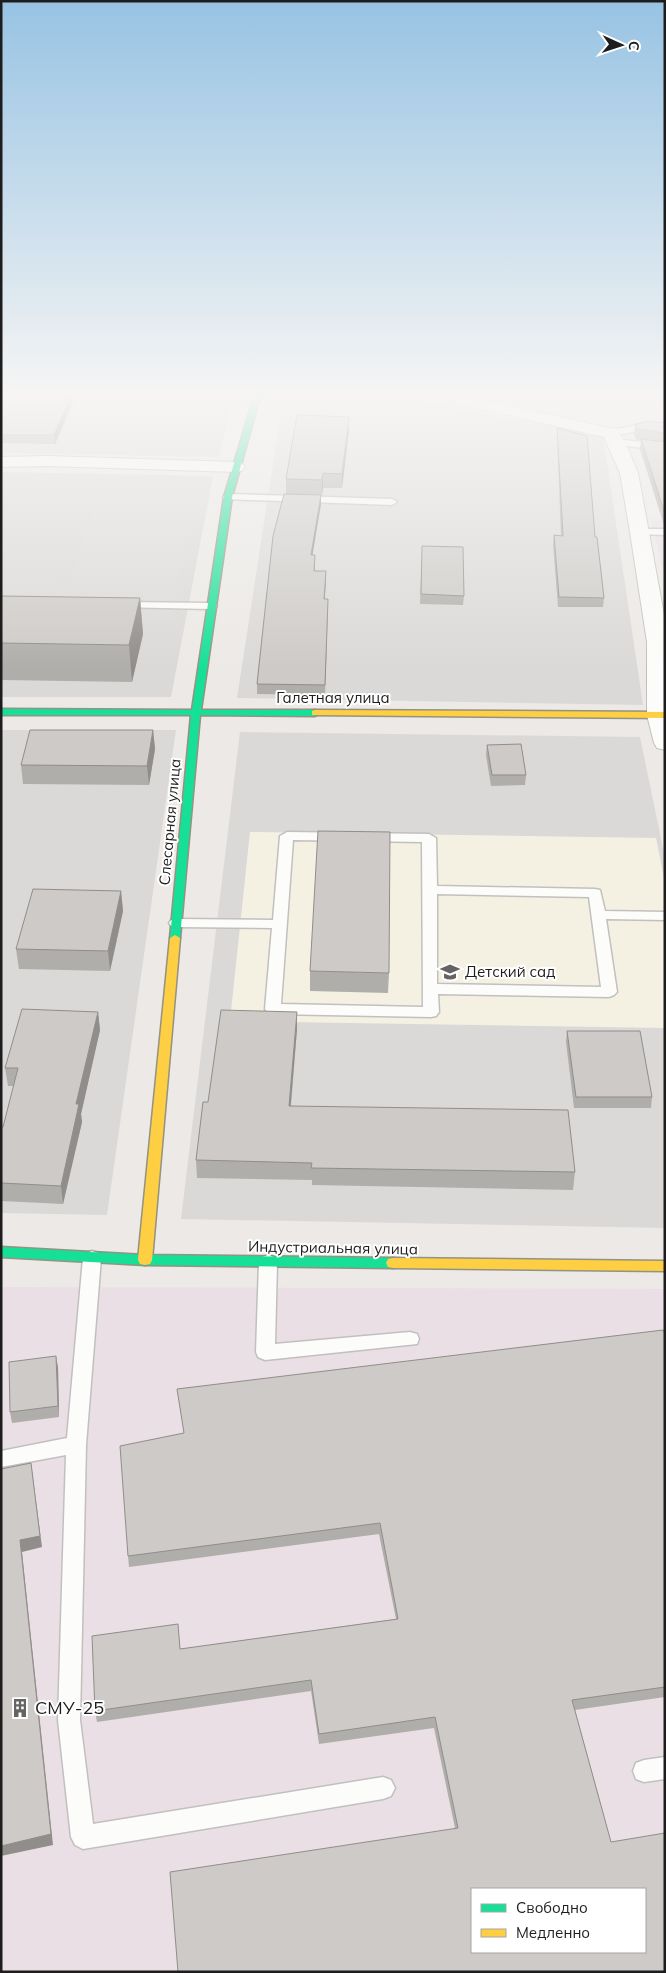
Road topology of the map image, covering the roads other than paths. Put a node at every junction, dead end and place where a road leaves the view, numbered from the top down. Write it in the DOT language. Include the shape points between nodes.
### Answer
graph roads {
  1 [pos="231,485"];
  2 [pos="631,485"];
  3 [pos="228,497"];
  4 [pos="392,502"];
  5 [pos="640,532"];
  6 [pos="665,532"];
  7 [pos="111,604"];
  8 [pos="211,606"];
  9 [pos="661,642"];
  10 [pos="1,712"];
  11 [pos="196,712"];
  12 [pos="662,715"];
  13 [pos="665,744"];
  14 [pos="430,890"];
  15 [pos="598,915"];
  16 [pos="665,916"];
  17 [pos="176,923"];
  18 [pos="280,924"];
  19 [pos="430,989"];
  20 [pos="1,1252"];
  21 [pos="92,1258"];
  22 [pos="145,1260"];
  23 [pos="268,1262"];
  24 [pos="664,1268"];
  25 [pos="410,1339"];
  26 [pos="76,1445"];
  27 [pos="1,1459"];
  28 [pos="383,1788"];
  1 -- 3 [label="street, Слесарная улица"];
  2 -- 5 [label="street"];
  3 -- 4 [label="lane"];
  3 -- 8 [label="street, Слесарная улица"];
  5 -- 6 [label="lane"];
  5 -- 9 [label="street"];
  7 -- 8 [label="lane"];
  8 -- 11 [label="street, Слесарная улица"];
  9 -- 12 [label="street"];
  10 -- 11 [label="street, Галетная улица"];
  11 -- 12 [label="street, Галетная улица"];
  11 -- 17 [label="street, Слесарная улица"];
  12 -- 13 [label="street"];
  14 -- 15 [label="lane" via="595,893"];
  14 -- 18 [label="lane" via="430,838 287,836"];
  14 -- 19 [label="lane"];
  15 -- 16 [label="lane"];
  15 -- 19 [label="lane" via="609,992"];
  17 -- 18 [label="lane"];
  17 -- 22 [label="street, Слесарная улица"];
  18 -- 19 [label="lane" via="273,1009 431,1012"];
  20 -- 21 [label="street, Индустриальная улица"];
  21 -- 22 [label="street, Индустриальная улица"];
  21 -- 26 [label="lane"];
  22 -- 23 [label="street, Индустриальная улица"];
  23 -- 24 [label="street, Индустриальная улица"];
  23 -- 25 [label="lane" via="265,1352"];
  26 -- 27 [label="lane"];
  26 -- 28 [label="lane" via="69,1720 82,1837"];
}
